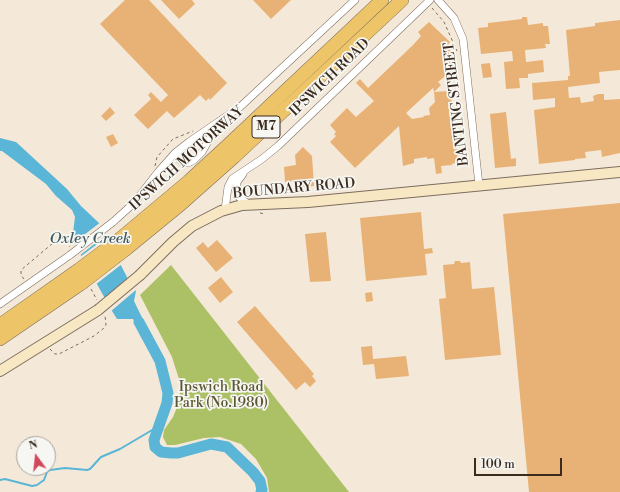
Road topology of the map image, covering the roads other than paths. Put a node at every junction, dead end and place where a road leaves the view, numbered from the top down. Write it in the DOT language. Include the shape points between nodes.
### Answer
graph roads {
  1 [pos="355,0"];
  2 [pos="382,0"];
  3 [pos="402,0"];
  4 [pos="430,0"];
  5 [pos="440,2"];
  6 [pos="224,119"];
  7 [pos="175,153"];
  8 [pos="244,172"];
  9 [pos="620,172"];
  10 [pos="479,185"];
  11 [pos="252,208"];
  12 [pos="225,210"];
  13 [pos="123,243"];
  14 [pos="82,279"];
  15 [pos="0,304"];
  16 [pos="0,325"];
  17 [pos="0,339"];
  18 [pos="0,371"];
  1 -- 6 [label="street" via="267,83"];
  2 -- 13 [label="highway, IPSWICH MOTORWAY / M7" via="154,211"];
  3 -- 13 [label="highway, IPSWICH MOTORWAY / M7" via="213,176"];
  4 -- 8 [label="street, IPSWICH ROAD" via="278,146"];
  5 -- 10 [label="street, BANTING STREET" via="454,18 463,39"];
  6 -- 7 [label="street"];
  6 -- 7 [label="street" via="195,160 185,163"];
  7 -- 15 [label="street, bridge" via="134,203 113,222"];
  8 -- 11 [label="street, IPSWICH ROAD" via="237,182 236,191"];
  8 -- 12 [label="street, IPSWICH ROAD" via="234,176 230,182"];
  9 -- 10 [label="main road, BOUNDARY ROAD"];
  10 -- 11 [label="main road, BOUNDARY ROAD"];
  11 -- 12 [label="main road, BOUNDARY ROAD"];
  12 -- 18 [label="main road, BOUNDARY ROAD, bridge" via="185,231 101,310"];
  13 -- 14 [label="highway, IPSWICH MOTORWAY / M7, bridge"];
  14 -- 16 [label="highway, IPSWICH MOTORWAY / M7"];
  14 -- 17 [label="highway, IPSWICH MOTORWAY / M7"];
}
